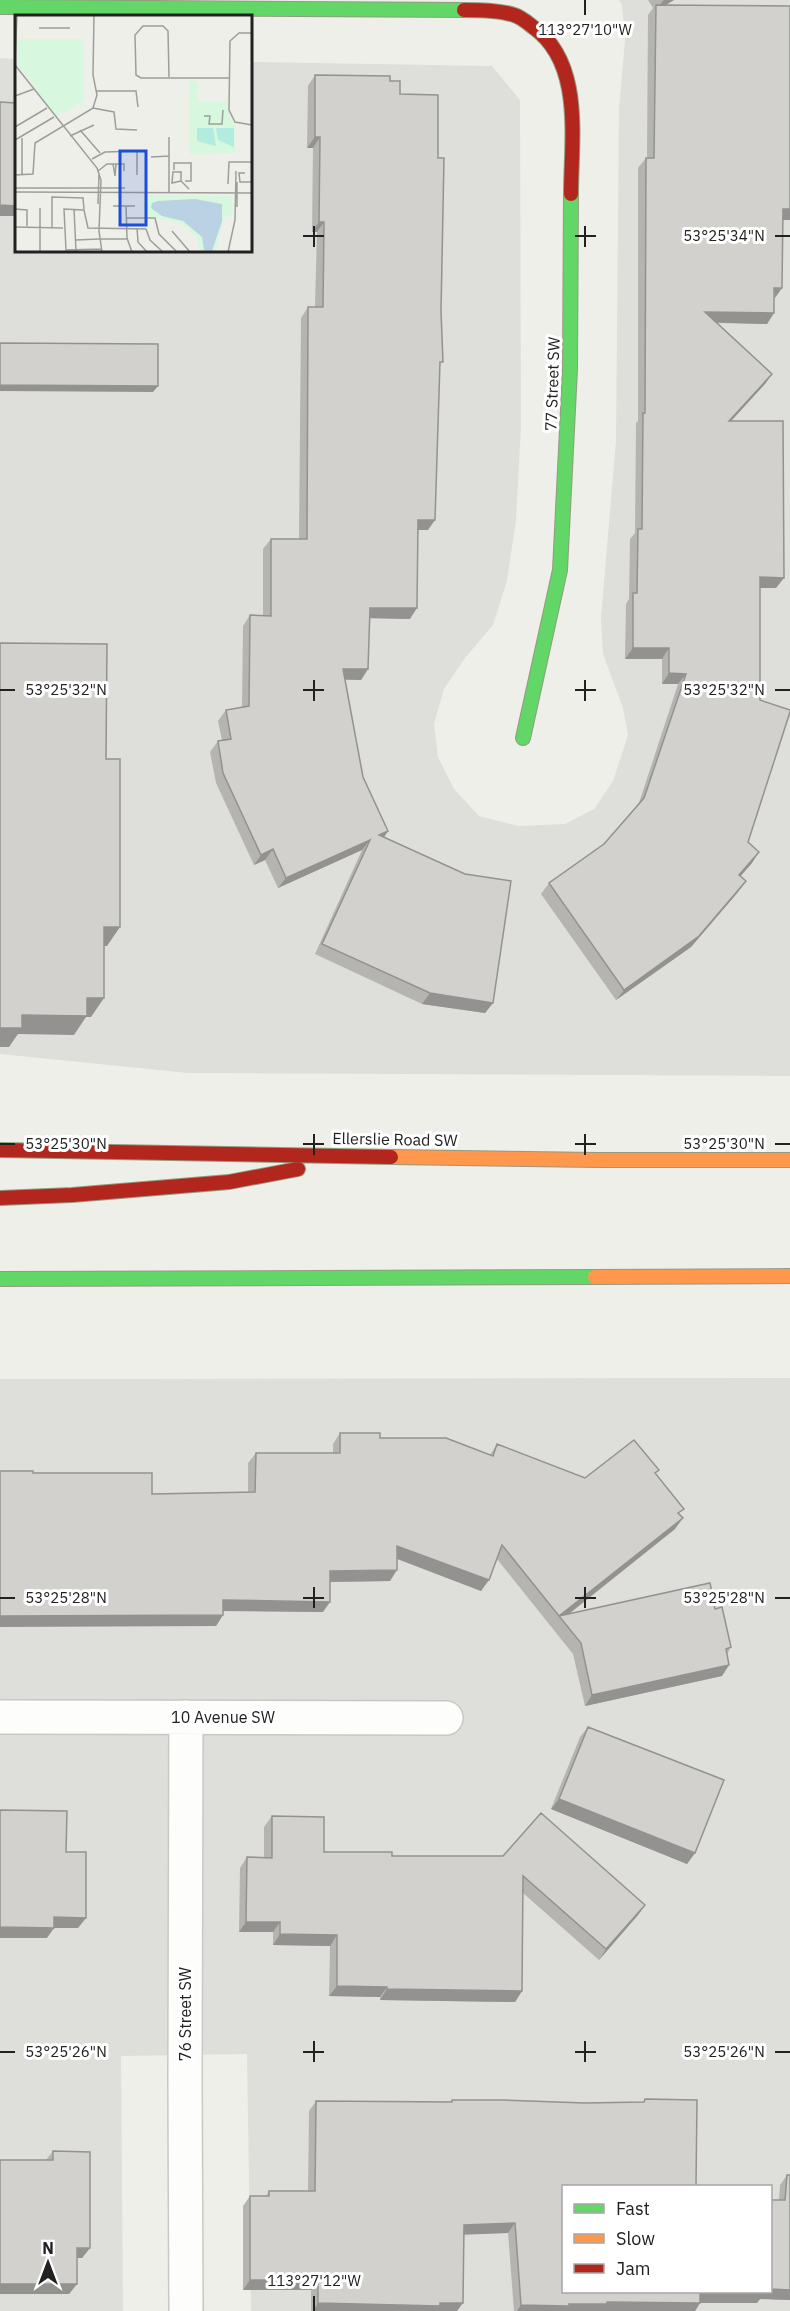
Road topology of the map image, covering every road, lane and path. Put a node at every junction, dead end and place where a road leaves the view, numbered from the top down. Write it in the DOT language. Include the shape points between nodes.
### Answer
graph roads {
  1 [pos="0,7"];
  2 [pos="523,738"];
  3 [pos="0,1150"];
  4 [pos="370,1155"];
  5 [pos="790,1160"];
  6 [pos="0,1198"];
  7 [pos="790,1276"];
  8 [pos="0,1279"];
  9 [pos="0,1717"];
  10 [pos="186,1717"];
  11 [pos="446,1718"];
  12 [pos="186,2311"];
  1 -- 2 [label="main road, 77 Street SW" via="477,10 516,15 543,34 559,55 571,98 570,369 560,570"];
  3 -- 4 [label="main road, Ellerslie Road SW"];
  4 -- 5 [label="main road, Ellerslie Road SW"];
  4 -- 6 [label="main road" via="229,1182"];
  7 -- 8 [label="main road"];
  9 -- 10 [label="street, 10 Avenue SW"];
  10 -- 11 [label="street, 10 Avenue SW"];
  10 -- 12 [label="street, 76 Street SW"];
}
